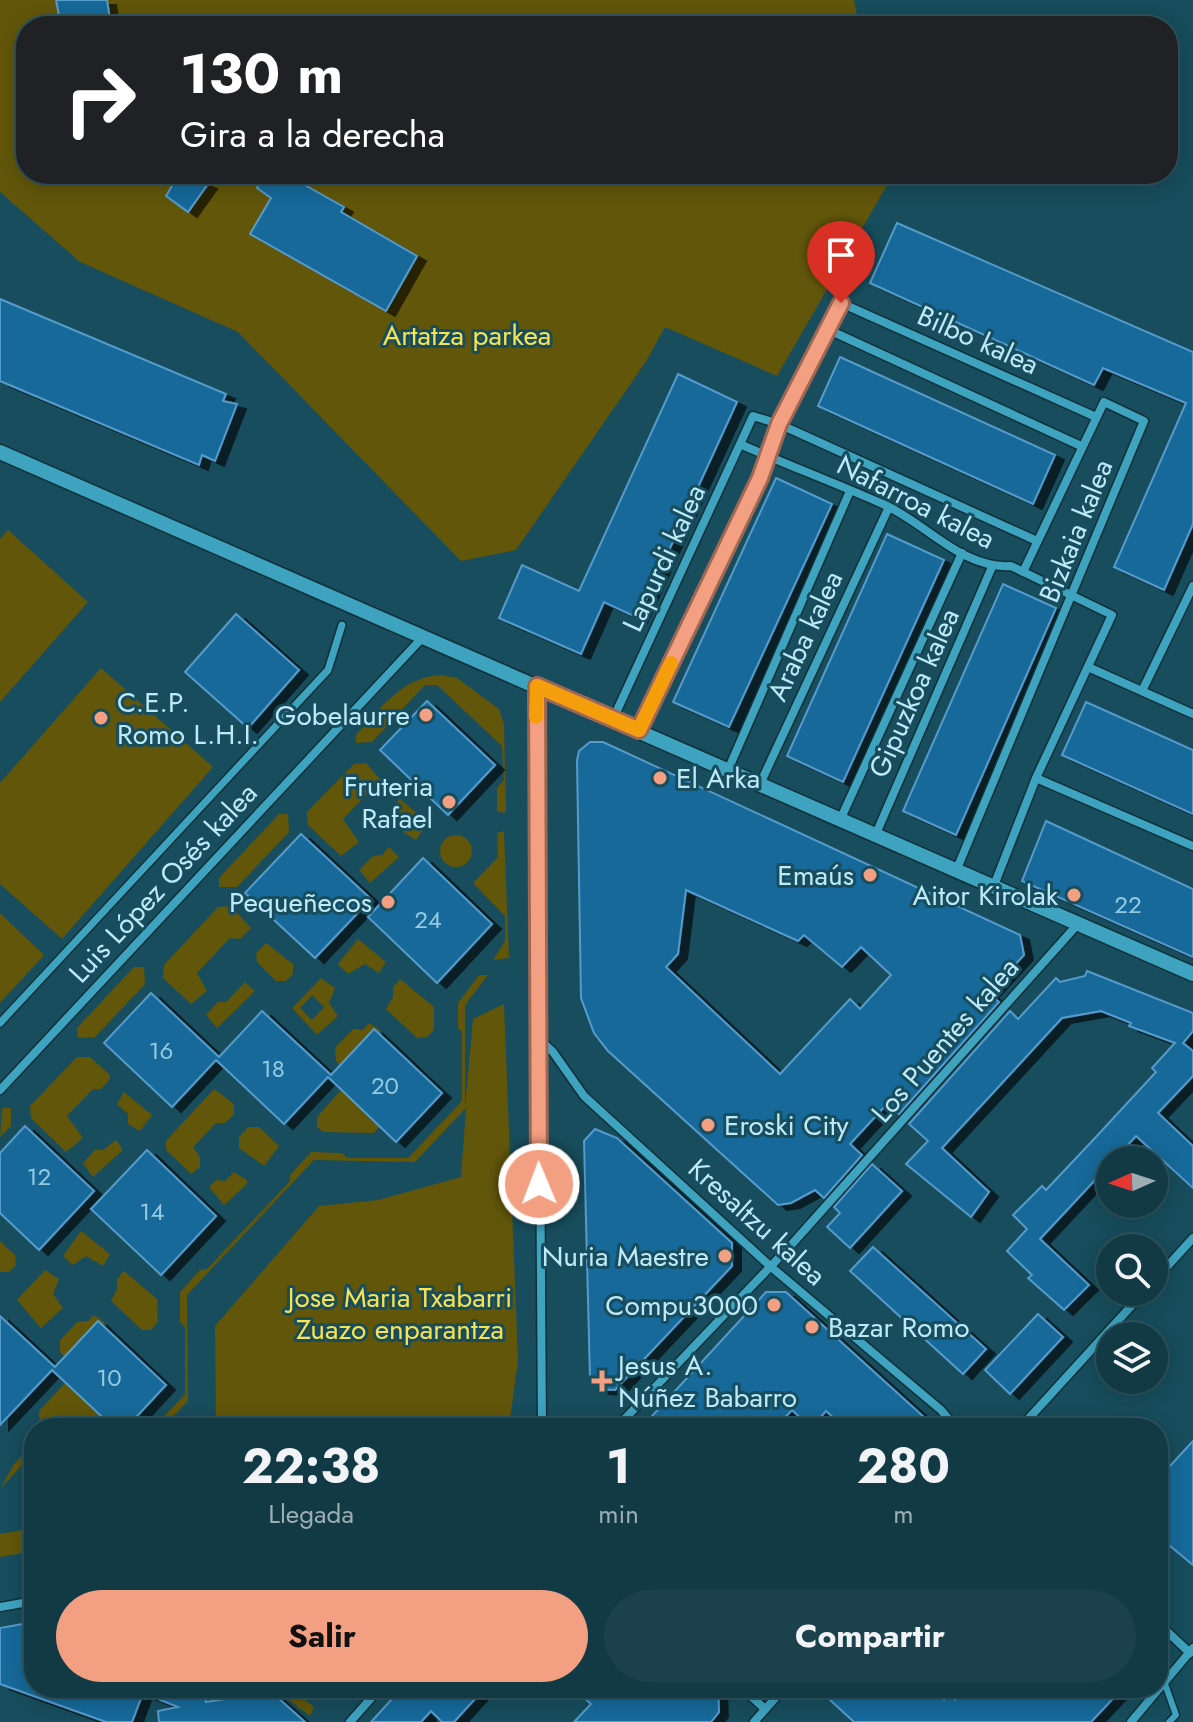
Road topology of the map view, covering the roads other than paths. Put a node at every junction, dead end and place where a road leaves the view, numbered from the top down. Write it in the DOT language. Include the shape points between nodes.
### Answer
graph roads {
  1 [pos="841,303"];
  2 [pos="829,330"];
  3 [pos="753,416"];
  4 [pos="1096,417"];
  5 [pos="779,424"];
  6 [pos="742,445"];
  7 [pos="1081,446"];
  8 [pos="0,452"];
  9 [pos="769,457"];
  10 [pos="850,491"];
  11 [pos="889,507"];
  12 [pos="1037,541"];
  13 [pos="962,553"];
  14 [pos="992,567"];
  15 [pos="1023,572"];
  16 [pos="1193,586"];
  17 [pos="1073,597"];
  18 [pos="342,625"];
  19 [pos="424,636"];
  20 [pos="1088,667"];
  21 [pos="537,686"];
  22 [pos="1142,691"];
  23 [pos="1193,714"];
  24 [pos="613,719"];
  25 [pos="639,730"];
  26 [pos="728,770"];
  27 [pos="1036,778"];
  28 [pos="760,784"];
  29 [pos="841,818"];
  30 [pos="875,836"];
  31 [pos="1193,846"];
  32 [pos="956,872"];
  33 [pos="993,888"];
  34 [pos="1077,925"];
  35 [pos="1193,974"];
  36 [pos="0,1023"];
  37 [pos="538,1038"];
  38 [pos="0,1090"];
  39 [pos="1193,1238"];
  40 [pos="770,1266"];
  41 [pos="1168,1266"];
  42 [pos="1131,1306"];
  43 [pos="542,1418"];
  44 [pos="626,1418"];
  45 [pos="948,1418"];
  46 [pos="1029,1418"];
  47 [pos="24,1603"];
  48 [pos="0,1607"];
  49 [pos="1168,1631"];
  50 [pos="1192,1651"];
  51 [pos="1168,1680"];
  52 [pos="1168,1692"];
  53 [pos="371,1698"];
  54 [pos="753,1698"];
  55 [pos="775,1698"];
  56 [pos="1152,1698"];
  57 [pos="765,1709"];
  58 [pos="350,1722"];
  59 [pos="754,1722"];
  60 [pos="1131,1722"];
  61 [pos="1169,1722"];
  1 -- 2 [label="street, Lapurdi kalea"];
  1 -- 4 [label="street, Bilbo kalea"];
  2 -- 5 [label="street, Lapurdi kalea"];
  2 -- 7 [label="street, Bilbo kalea"];
  3 -- 5 [label="street, Nafarroa kalea"];
  3 -- 6 [label="street, Lapurdi kalea"];
  4 -- 7 [label="street, Bizkaia kalea"];
  4 -- 17 [label="street, Bizkaia kalea" via="1104,402 1144,421"];
  5 -- 9 [label="street, Lapurdi kalea"];
  5 -- 12 [label="street, Nafarroa kalea"];
  6 -- 9 [label="street, Nafarroa kalea"];
  6 -- 24 [label="street, Lapurdi kalea"];
  7 -- 12 [label="street, Bizkaia kalea"];
  8 -- 19 [label="street"];
  9 -- 10 [label="street, Nafarroa kalea"];
  9 -- 25 [label="street, Lapurdi kalea"];
  10 -- 11 [label="street, Nafarroa kalea"];
  10 -- 26 [label="street, Araba kalea"];
  11 -- 13 [label="street, Nafarroa kalea"];
  11 -- 28 [label="street, Araba kalea"];
  12 -- 15 [label="street, Bizkaia kalea"];
  13 -- 14 [label="street, Nafarroa kalea"];
  13 -- 29 [label="street, Gipuzkoa kalea"];
  14 -- 15 [label="street, Nafarroa kalea" via="1011,566"];
  14 -- 30 [label="street, Gipuzkoa kalea"];
  15 -- 17 [label="street, Nafarroa kalea"];
  16 -- 22 [label="street"];
  17 -- 20 [label="street, Nafarroa kalea" via="1112,615"];
  17 -- 32 [label="street, Bizkaia kalea"];
  18 -- 36 [label="street, Luis López Osés kalea" via="328,670"];
  19 -- 21 [label="street"];
  19 -- 38 [label="street, Luis López Osés kalea"];
  20 -- 22 [label="street"];
  20 -- 27 [label="street"];
  21 -- 24 [label="street"];
  21 -- 37 [label="street"];
  22 -- 23 [label="street"];
  24 -- 25 [label="street"];
  25 -- 26 [label="street"];
  26 -- 28 [label="street"];
  27 -- 31 [label="street"];
  27 -- 33 [label="street"];
  28 -- 29 [label="street"];
  29 -- 30 [label="street"];
  30 -- 32 [label="street"];
  32 -- 33 [label="street"];
  33 -- 34 [label="street"];
  34 -- 35 [label="street"];
  34 -- 40 [label="street, Los Puentes kalea"];
  37 -- 40 [label="street, Kresaltzu kalea" via="584,1096"];
  37 -- 43 [label="street"];
  39 -- 41 [label="street"];
  40 -- 44 [label="street, Los Puentes kalea"];
  40 -- 45 [label="street, Kresaltzu kalea"];
  42 -- 46 [label="street"];
  47 -- 48 [label="street"];
  49 -- 50 [label="street"];
  50 -- 51 [label="street"];
  52 -- 61 [label="lane" via="1176,1715"];
  53 -- 58 [label="street"];
  54 -- 57 [label="street"];
  55 -- 57 [label="street"];
  56 -- 60 [label="street"];
  57 -- 59 [label="street"];
}
